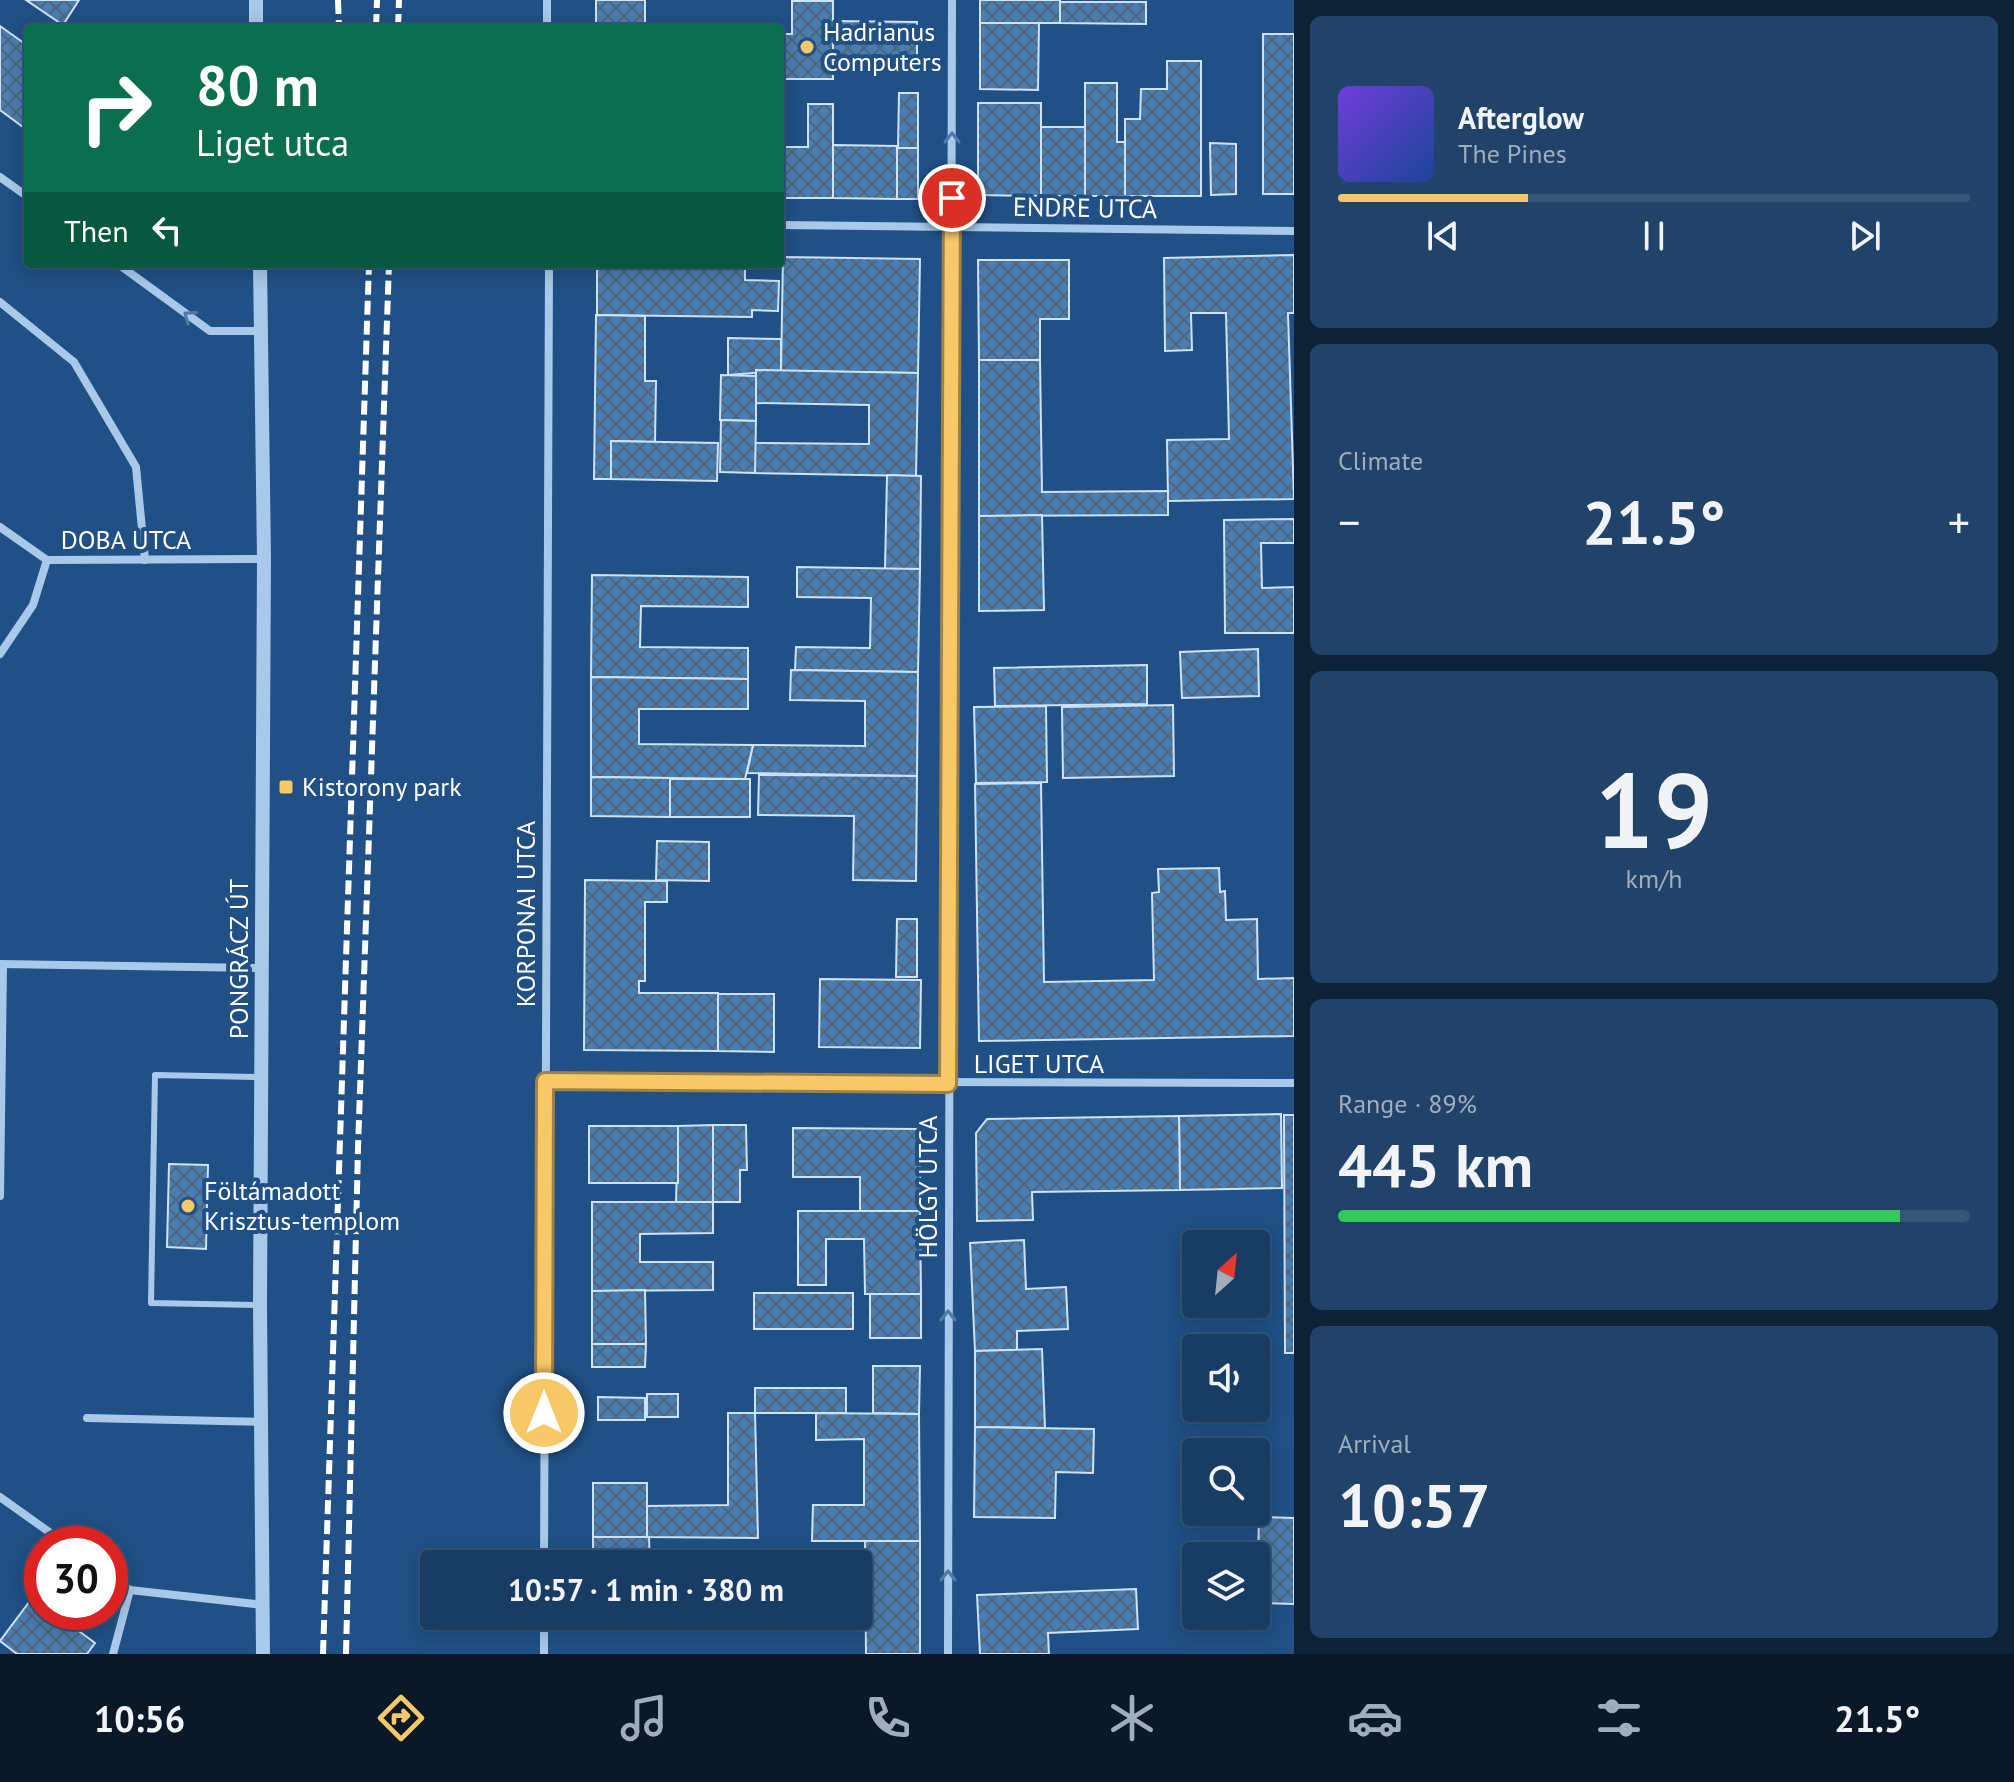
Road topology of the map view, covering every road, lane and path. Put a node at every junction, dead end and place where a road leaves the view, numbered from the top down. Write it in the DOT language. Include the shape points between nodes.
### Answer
graph roads {
  1 [pos="256,0"];
  2 [pos="547,0"];
  3 [pos="952,0"];
  4 [pos="256,24"];
  5 [pos="547,24"];
  6 [pos="0,177"];
  7 [pos="24,194"];
  8 [pos="784,225"];
  9 [pos="952,226"];
  10 [pos="1294,231"];
  11 [pos="123,268"];
  12 [pos="260,268"];
  13 [pos="549,268"];
  14 [pos="0,302"];
  15 [pos="261,331"];
  16 [pos="0,527"];
  17 [pos="264,559"];
  18 [pos="47,560"];
  19 [pos="145,560"];
  20 [pos="0,654"];
  21 [pos="1,965"];
  22 [pos="263,968"];
  23 [pos="262,1077"];
  24 [pos="545,1081"];
  25 [pos="1294,1083"];
  26 [pos="948,1084"];
  27 [pos="0,1196"];
  28 [pos="260,1305"];
  29 [pos="87,1418"];
  30 [pos="263,1422"];
  31 [pos="0,1497"];
  32 [pos="41,1526"];
  33 [pos="544,1550"];
  34 [pos="130,1590"];
  35 [pos="264,1605"];
  36 [pos="544,1630"];
  37 [pos="113,1654"];
  38 [pos="263,1654"];
  39 [pos="544,1654"];
  40 [pos="948,1654"];
  1 -- 4 [label="street"];
  2 -- 5 [label="street"];
  9 -- 3 [label="street, HÖLGY UTCA, one-way"];
  6 -- 7 [label="street"];
  8 -- 9 [label="street, ENDRE UTCA"];
  9 -- 10 [label="street, ENDRE UTCA"];
  9 -- 26 [label="street, HÖLGY UTCA"];
  15 -- 11 [label="street, one-way" via="210,331"];
  12 -- 15 [label="street, PONGRÁCZ ÚT"];
  13 -- 24 [label="street, KORPONAI UTCA"];
  14 -- 19 [label="street" via="74,362 136,467"];
  15 -- 17 [label="street, PONGRÁCZ ÚT"];
  16 -- 18 [label="street, DOBA UTCA"];
  17 -- 19 [label="street, DOBA UTCA"];
  17 -- 22 [label="street, PONGRÁCZ ÚT"];
  18 -- 19 [label="street, DOBA UTCA"];
  18 -- 20 [label="street" via="33,605"];
  21 -- 22 [label="street"];
  21 -- 27 [label="street"];
  22 -- 23 [label="street, PONGRÁCZ ÚT"];
  23 -- 28 [label="street, PONGRÁCZ ÚT"];
  23 -- 28 [label="lane" via="155,1075 151,1303"];
  24 -- 26 [label="street, LIGET UTCA"];
  24 -- 33 [label="street, KORPONAI UTCA"];
  25 -- 26 [label="street, LIGET UTCA"];
  40 -- 26 [label="street, HÖLGY UTCA, one-way"];
  28 -- 30 [label="street, PONGRÁCZ ÚT"];
  29 -- 30 [label="street"];
  30 -- 35 [label="street, PONGRÁCZ ÚT"];
  31 -- 32 [label="street"];
  34 -- 35 [label="street"];
  34 -- 37 [label="street"];
  35 -- 38 [label="street, PONGRÁCZ ÚT"];
  36 -- 39 [label="street"];
}
